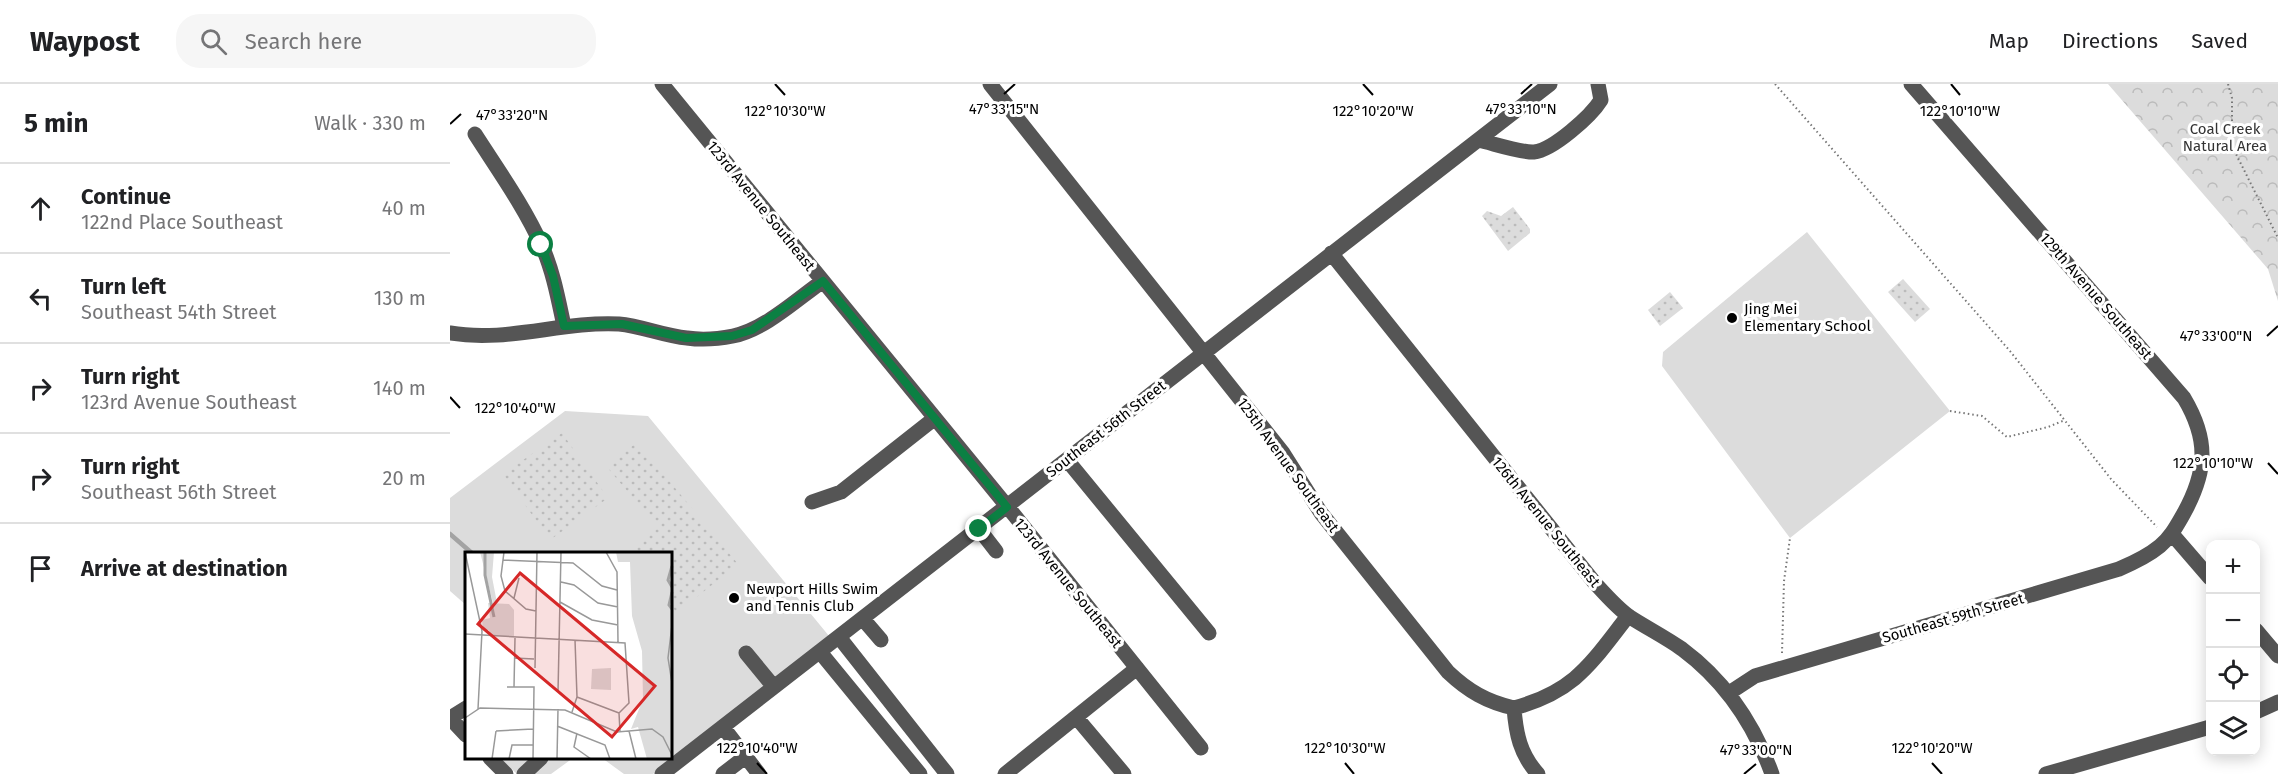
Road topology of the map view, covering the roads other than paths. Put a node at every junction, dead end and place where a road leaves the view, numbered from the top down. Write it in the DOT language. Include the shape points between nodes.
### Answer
graph roads {
  1 [pos="662,84"];
  2 [pos="990,84"];
  3 [pos="1550,84"];
  4 [pos="1598,84"];
  5 [pos="1911,84"];
  6 [pos="475,134"];
  7 [pos="1478,140"];
  8 [pos="1331,253"];
  9 [pos="823,281"];
  10 [pos="564,326"];
  11 [pos="450,333"];
  12 [pos="1204,353"];
  13 [pos="934,418"];
  14 [pos="1067,460"];
  15 [pos="812,502"];
  16 [pos="1007,507"];
  17 [pos="979,529"];
  18 [pos="2172,534"];
  19 [pos="996,551"];
  20 [pos="2206,572"];
  21 [pos="1628,616"];
  22 [pos="863,619"];
  23 [pos="1209,633"];
  24 [pos="2260,635"];
  25 [pos="839,637"];
  26 [pos="881,640"];
  27 [pos="820,652"];
  28 [pos="746,653"];
  29 [pos="2278,656"];
  30 [pos="1137,668"];
  31 [pos="774,687"];
  32 [pos="1729,693"];
  33 [pos="2278,702"];
  34 [pos="1514,708"];
  35 [pos="465,709"];
  36 [pos="2260,710"];
  37 [pos="1076,717"];
  38 [pos="450,718"];
  39 [pos="723,727"];
  40 [pos="2206,728"];
  41 [pos="465,734"];
  42 [pos="1201,748"];
  43 [pos="745,756"];
  44 [pos="490,759"];
  45 [pos="540,759"];
  46 [pos="726,773"];
  47 [pos="506,774"];
  48 [pos="524,774"];
  49 [pos="662,774"];
  50 [pos="759,774"];
  51 [pos="920,774"];
  52 [pos="947,774"];
  53 [pos="1005,774"];
  54 [pos="1124,774"];
  55 [pos="1538,774"];
  56 [pos="1772,774"];
  57 [pos="2046,774"];
  1 -- 9 [label="street, 123rd Avenue Southeast"];
  2 -- 12 [label="street, 125th Avenue Southeast"];
  3 -- 7 [label="street, Southeast 56th Street"];
  4 -- 7 [label="street" via="1601,100 1593,112 1547,148 1533,152"];
  5 -- 18 [label="street, 129th Avenue Southeast" via="2184,398 2195,417 2203,451 2202,470"];
  6 -- 10 [label="street" via="541,245 553,276"];
  7 -- 8 [label="street, Southeast 56th Street"];
  8 -- 12 [label="street, Southeast 56th Street"];
  8 -- 21 [label="street, 126th Avenue Southeast" via="1594,582"];
  9 -- 10 [label="street" via="752,330 732,336 686,338 622,324"];
  9 -- 13 [label="street, 123rd Avenue Southeast"];
  10 -- 11 [label="street" via="493,336"];
  12 -- 14 [label="street, Southeast 56th Street"];
  12 -- 34 [label="street, 125th Avenue Southeast" via="1283,453 1321,513 1448,672 1473,693"];
  13 -- 15 [label="street" via="841,492"];
  13 -- 16 [label="street, 123rd Avenue Southeast"];
  14 -- 16 [label="street, Southeast 56th Street"];
  14 -- 23 [label="street"];
  16 -- 17 [label="street, Southeast 56th Street"];
  16 -- 30 [label="street, 123rd Avenue Southeast"];
  17 -- 19 [label="street"];
  17 -- 22 [label="street, Southeast 56th Street"];
  18 -- 20 [label="street"];
  18 -- 32 [label="street, Southeast 59th Street" via="2160,546 2119,569 1755,676"];
  21 -- 32 [label="street, 126th Avenue Southeast" via="1683,649"];
  21 -- 34 [label="street" via="1573,681 1537,702"];
  22 -- 25 [label="street, Southeast 56th Street"];
  22 -- 26 [label="street"];
  24 -- 29 [label="street"];
  25 -- 27 [label="street, Southeast 56th Street"];
  25 -- 52 [label="street"];
  27 -- 31 [label="street, Southeast 56th Street"];
  27 -- 51 [label="street"];
  28 -- 31 [label="street"];
  30 -- 37 [label="street"];
  30 -- 42 [label="street, 123rd Avenue Southeast"];
  31 -- 39 [label="street, Southeast 56th Street"];
  32 -- 56 [label="street, 126th Avenue Southeast" via="1763,749"];
  33 -- 36 [label="street"];
  34 -- 55 [label="street" via="1518,739"];
  35 -- 38 [label="street"];
  37 -- 53 [label="street"];
  37 -- 54 [label="street"];
  38 -- 41 [label="street"];
  39 -- 43 [label="street"];
  39 -- 49 [label="street, Southeast 56th Street"];
  40 -- 57 [label="street"];
  43 -- 46 [label="street"];
  43 -- 50 [label="street"];
  44 -- 47 [label="street"];
  45 -- 48 [label="street"];
}
